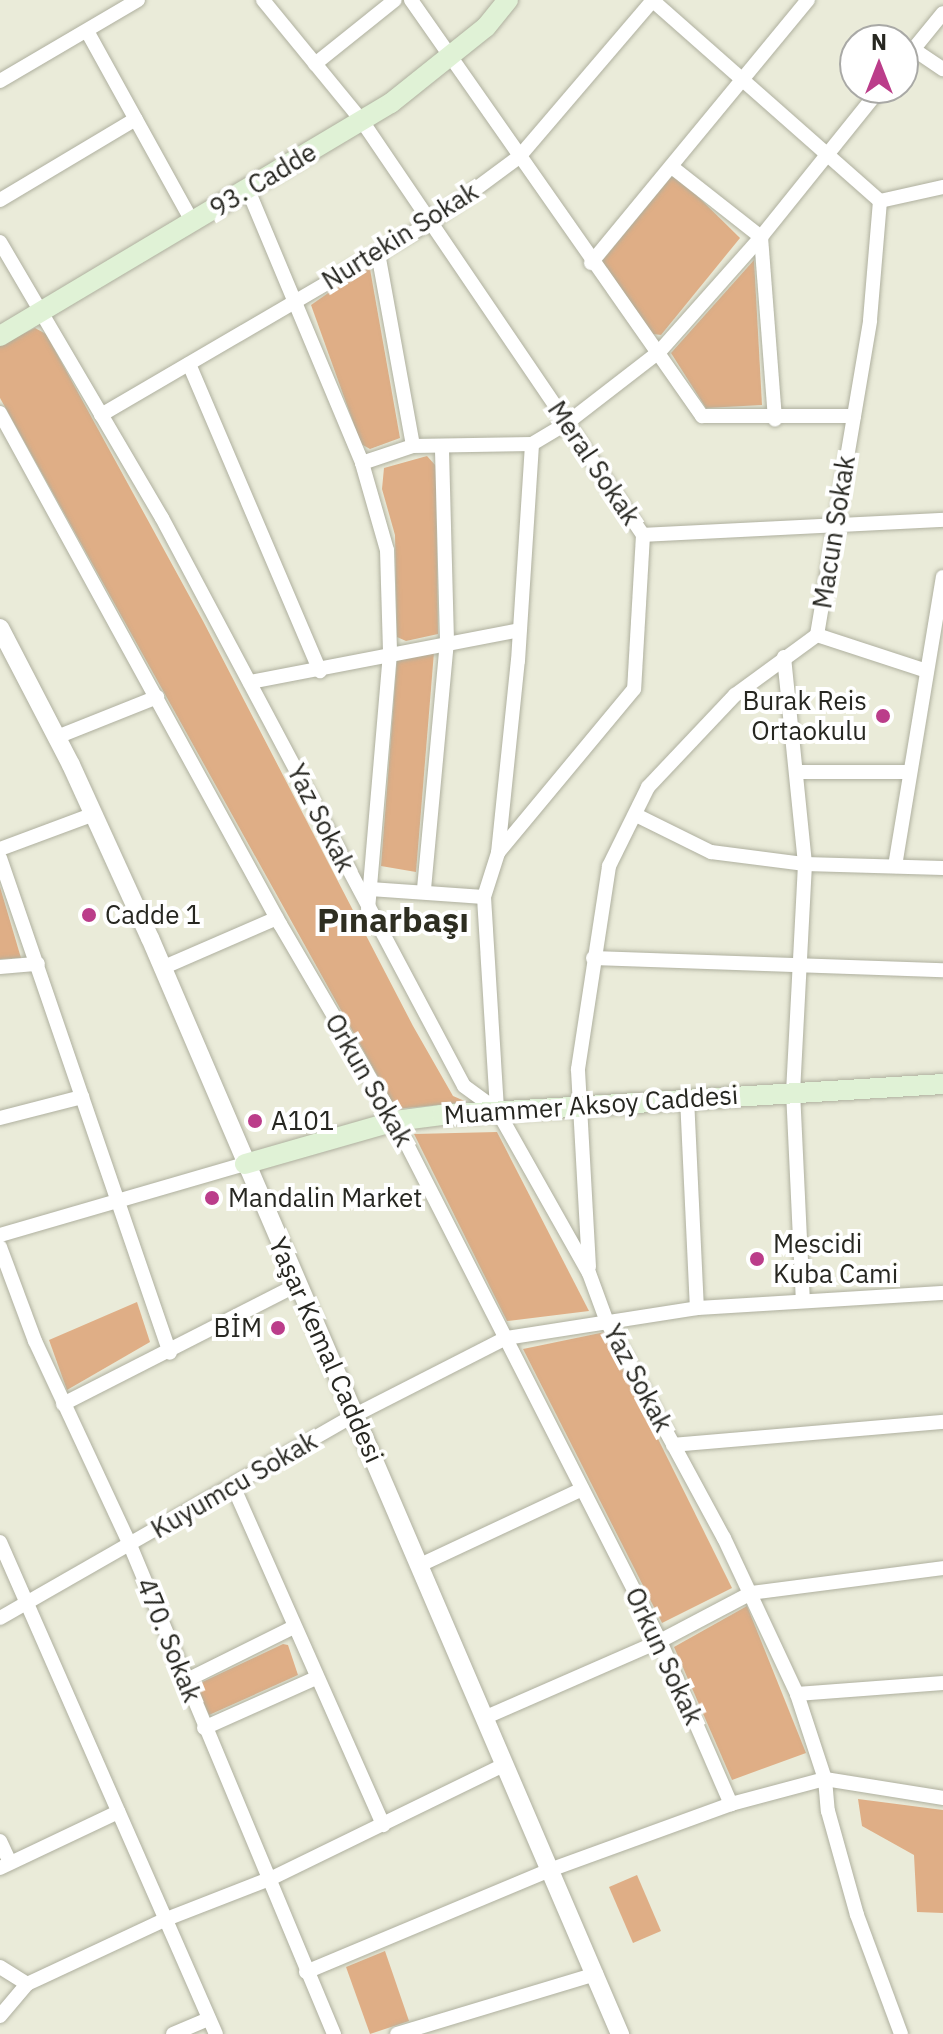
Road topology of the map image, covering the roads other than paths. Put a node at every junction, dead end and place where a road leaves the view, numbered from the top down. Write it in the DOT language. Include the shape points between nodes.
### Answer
graph roads {
  1 [pos="263,0"];
  2 [pos="395,0"];
  3 [pos="411,0"];
  4 [pos="508,0"];
  5 [pos="652,0"];
  6 [pos="808,0"];
  7 [pos="133,1"];
  8 [pos="943,13"];
  9 [pos="87,31"];
  10 [pos="919,42"];
  11 [pos="919,53"];
  12 [pos="450,56"];
  13 [pos="315,64"];
  14 [pos="943,69"];
  15 [pos="745,80"];
  16 [pos="0,81"];
  17 [pos="868,104"];
  18 [pos="136,119"];
  19 [pos="362,121"];
  20 [pos="829,151"];
  21 [pos="519,157"];
  22 [pos="672,167"];
  23 [pos="943,187"];
  24 [pos="248,190"];
  25 [pos="0,200"];
  26 [pos="880,201"];
  27 [pos="431,222"];
  28 [pos="193,223"];
  29 [pos="761,237"];
  30 [pos="0,242"];
  31 [pos="378,253"];
  32 [pos="591,263"];
  33 [pos="296,301"];
  34 [pos="41,312"];
  35 [pos="0,336"];
  36 [pos="659,352"];
  37 [pos="189,364"];
  38 [pos="0,413"];
  39 [pos="101,415"];
  40 [pos="854,416"];
  41 [pos="775,419"];
  42 [pos="567,423"];
  43 [pos="532,444"];
  44 [pos="413,446"];
  45 [pos="442,449"];
  46 [pos="362,463"];
  47 [pos="943,520"];
  48 [pos="834,524"];
  49 [pos="643,535"];
  50 [pos="943,577"];
  51 [pos="0,628"];
  52 [pos="519,630"];
  53 [pos="817,635"];
  54 [pos="447,641"];
  55 [pos="390,653"];
  56 [pos="784,657"];
  57 [pos="924,670"];
  58 [pos="320,671"];
  59 [pos="250,682"];
  60 [pos="157,697"];
  61 [pos="57,737"];
  62 [pos="799,772"];
  63 [pos="909,772"];
  64 [pos="94,814"];
  65 [pos="636,815"];
  66 [pos="0,849"];
  67 [pos="498,853"];
  68 [pos="0,858"];
  69 [pos="805,864"];
  70 [pos="895,866"];
  71 [pos="943,868"];
  72 [pos="370,889"];
  73 [pos="424,889"];
  74 [pos="484,897"];
  75 [pos="368,909"];
  76 [pos="277,918"];
  77 [pos="593,958"];
  78 [pos="38,964"];
  79 [pos="799,966"];
  80 [pos="0,967"];
  81 [pos="162,968"];
  82 [pos="943,970"];
  83 [pos="942,1084"];
  84 [pos="793,1091"];
  85 [pos="82,1097"];
  86 [pos="687,1098"];
  87 [pos="943,1099"];
  88 [pos="578,1108"];
  89 [pos="497,1110"];
  90 [pos="0,1118"];
  91 [pos="395,1121"];
  92 [pos="245,1164"];
  93 [pos="118,1201"];
  94 [pos="0,1235"];
  95 [pos="0,1247"];
  96 [pos="589,1273"];
  97 [pos="297,1285"];
  98 [pos="943,1293"];
  99 [pos="803,1300"];
  100 [pos="697,1308"];
  101 [pos="607,1322"];
  102 [pos="506,1338"];
  103 [pos="170,1353"];
  104 [pos="63,1404"];
  105 [pos="355,1415"];
  106 [pos="943,1422"];
  107 [pos="673,1445"];
  108 [pos="233,1486"];
  109 [pos="582,1489"];
  110 [pos="0,1542"];
  111 [pos="130,1545"];
  112 [pos="420,1565"];
  113 [pos="943,1568"];
  114 [pos="751,1593"];
  115 [pos="27,1603"];
  116 [pos="0,1618"];
  117 [pos="294,1627"];
  118 [pos="660,1641"];
  119 [pos="316,1678"];
  120 [pos="185,1681"];
  121 [pos="943,1683"];
  122 [pos="797,1694"];
  123 [pos="486,1717"];
  124 [pos="204,1728"];
  125 [pos="506,1764"];
  126 [pos="825,1779"];
  127 [pos="943,1798"];
  128 [pos="731,1804"];
  129 [pos="118,1812"];
  130 [pos="383,1825"];
  131 [pos="0,1841"];
  132 [pos="5,1865"];
  133 [pos="547,1871"];
  134 [pos="272,1878"];
  135 [pos="164,1920"];
  136 [pos="0,1967"];
  137 [pos="306,1972"];
  138 [pos="596,1974"];
  139 [pos="27,1984"];
  140 [pos="0,2016"];
  141 [pos="208,2019"];
  142 [pos="173,2034"];
  143 [pos="216,2034"];
  144 [pos="334,2034"];
  145 [pos="397,2034"];
  146 [pos="620,2034"];
  147 [pos="901,2034"];
  1 -- 13 [label="street, Meral Sokak"];
  2 -- 13 [label="street"];
  3 -- 12 [label="street"];
  4 -- 12 [label="main road, 93. Cadde" via="486,27"];
  5 -- 15 [label="street"];
  5 -- 21 [label="street, Nurtekin Sokak"];
  6 -- 15 [label="street"];
  7 -- 9 [label="street"];
  8 -- 10 [label="street"];
  9 -- 16 [label="street"];
  9 -- 18 [label="street"];
  11 -- 14 [label="street"];
  12 -- 19 [label="main road, 93. Cadde"];
  12 -- 21 [label="street"];
  13 -- 19 [label="street, Meral Sokak"];
  15 -- 20 [label="street"];
  15 -- 22 [label="street"];
  17 -- 20 [label="street"];
  18 -- 25 [label="street"];
  18 -- 28 [label="street"];
  19 -- 24 [label="main road, 93. Cadde"];
  19 -- 27 [label="street, Meral Sokak"];
  20 -- 26 [label="street"];
  20 -- 29 [label="street"];
  21 -- 27 [label="street, Nurtekin Sokak"];
  21 -- 32 [label="street"];
  22 -- 29 [label="street"];
  22 -- 32 [label="street"];
  23 -- 26 [label="street"];
  24 -- 28 [label="main road, 93. Cadde"];
  24 -- 33 [label="street"];
  26 -- 40 [label="street, Macun Sokak"];
  27 -- 31 [label="street, Nurtekin Sokak"];
  27 -- 42 [label="street, Meral Sokak"];
  28 -- 34 [label="main road, 93. Cadde"];
  29 -- 36 [label="street"];
  29 -- 41 [label="street"];
  30 -- 34 [label="street, Yaz Sokak"];
  31 -- 33 [label="street, Nurtekin Sokak"];
  31 -- 44 [label="street"];
  32 -- 36 [label="street"];
  33 -- 37 [label="street, Nurtekin Sokak"];
  33 -- 46 [label="street"];
  34 -- 35 [label="main road, 93. Cadde"];
  34 -- 39 [label="street, Yaz Sokak"];
  36 -- 41 [label="street" via="702,416"];
  36 -- 42 [label="street"];
  37 -- 39 [label="street, Nurtekin Sokak"];
  37 -- 58 [label="street"];
  38 -- 60 [label="street, Orkun Sokak"];
  39 -- 59 [label="street, Yaz Sokak"];
  40 -- 41 [label="street"];
  40 -- 48 [label="street, Macun Sokak"];
  42 -- 43 [label="street"];
  42 -- 49 [label="street, Meral Sokak"];
  43 -- 45 [label="street"];
  43 -- 52 [label="street"];
  44 -- 45 [label="street"];
  44 -- 46 [label="street"];
  45 -- 54 [label="street"];
  46 -- 55 [label="street" via="387,550"];
  47 -- 48 [label="street"];
  48 -- 49 [label="street"];
  48 -- 53 [label="street, Macun Sokak"];
  49 -- 67 [label="street, Meral Sokak" via="634,689"];
  50 -- 57 [label="street"];
  51 -- 61 [label="street, Yaşar Kemal Caddesi"];
  52 -- 54 [label="street"];
  52 -- 67 [label="street"];
  53 -- 56 [label="street, Macun Sokak"];
  53 -- 57 [label="street"];
  54 -- 55 [label="street"];
  54 -- 73 [label="street"];
  55 -- 58 [label="street"];
  55 -- 72 [label="street"];
  56 -- 62 [label="street"];
  56 -- 65 [label="street, Macun Sokak" via="735,695 648,787"];
  57 -- 63 [label="street"];
  58 -- 59 [label="street"];
  59 -- 75 [label="street, Yaz Sokak"];
  60 -- 61 [label="street"];
  60 -- 76 [label="street, Orkun Sokak"];
  61 -- 64 [label="street, Yaşar Kemal Caddesi"];
  62 -- 63 [label="street"];
  62 -- 69 [label="street"];
  63 -- 70 [label="street"];
  64 -- 66 [label="street"];
  64 -- 81 [label="street, Yaşar Kemal Caddesi"];
  65 -- 69 [label="street" via="711,852"];
  65 -- 77 [label="street, Macun Sokak" via="609,866"];
  67 -- 74 [label="street, Meral Sokak"];
  68 -- 78 [label="street"];
  69 -- 70 [label="street"];
  69 -- 79 [label="street"];
  70 -- 71 [label="street"];
  72 -- 73 [label="street"];
  72 -- 75 [label="street"];
  73 -- 74 [label="street"];
  74 -- 89 [label="street, Meral Sokak"];
  75 -- 89 [label="street, Yaz Sokak" via="464,1086"];
  76 -- 81 [label="street"];
  76 -- 91 [label="street, Orkun Sokak"];
  77 -- 79 [label="street"];
  77 -- 88 [label="street, Macun Sokak"];
  78 -- 80 [label="street"];
  78 -- 85 [label="street"];
  79 -- 82 [label="street"];
  79 -- 84 [label="street"];
  81 -- 92 [label="street, Yaşar Kemal Caddesi"];
  83 -- 84 [label="main road, Muammer Aksoy Caddesi"];
  83 -- 87 [label="street"];
  84 -- 86 [label="main road, Muammer Aksoy Caddesi"];
  84 -- 99 [label="street"];
  85 -- 90 [label="street"];
  85 -- 93 [label="street"];
  86 -- 88 [label="main road, Muammer Aksoy Caddesi"];
  86 -- 100 [label="street"];
  88 -- 89 [label="main road, Muammer Aksoy Caddesi"];
  88 -- 96 [label="street, Macun Sokak"];
  89 -- 91 [label="main road, Muammer Aksoy Caddesi"];
  89 -- 96 [label="street, Yaz Sokak"];
  91 -- 92 [label="main road, Muammer Aksoy Caddesi"];
  91 -- 102 [label="street, Orkun Sokak"];
  92 -- 93 [label="street"];
  92 -- 97 [label="street, Yaşar Kemal Caddesi"];
  93 -- 94 [label="street"];
  93 -- 103 [label="street"];
  95 -- 104 [label="street, 470. Sokak"];
  96 -- 101 [label="street, Yaz Sokak"];
  97 -- 103 [label="street"];
  97 -- 105 [label="street, Yaşar Kemal Caddesi"];
  98 -- 99 [label="street, Kuyumcu Sokak"];
  99 -- 100 [label="street, Kuyumcu Sokak"];
  100 -- 101 [label="street, Kuyumcu Sokak"];
  101 -- 102 [label="street, Kuyumcu Sokak"];
  101 -- 107 [label="street, Yaz Sokak"];
  102 -- 105 [label="street, Kuyumcu Sokak"];
  102 -- 109 [label="street, Orkun Sokak"];
  103 -- 104 [label="street"];
  104 -- 111 [label="street, 470. Sokak"];
  105 -- 108 [label="street, Kuyumcu Sokak"];
  105 -- 112 [label="street, Yaşar Kemal Caddesi"];
  106 -- 107 [label="street"];
  107 -- 114 [label="street, Yaz Sokak"];
  108 -- 111 [label="street, Kuyumcu Sokak"];
  108 -- 117 [label="street"];
  109 -- 112 [label="street"];
  109 -- 118 [label="street, Orkun Sokak"];
  110 -- 115 [label="street"];
  111 -- 115 [label="street, Kuyumcu Sokak"];
  111 -- 120 [label="street, 470. Sokak"];
  112 -- 123 [label="street, Yaşar Kemal Caddesi"];
  113 -- 114 [label="street"];
  114 -- 118 [label="street"];
  114 -- 122 [label="street, Yaz Sokak"];
  115 -- 116 [label="street, Kuyumcu Sokak"];
  115 -- 129 [label="street"];
  117 -- 119 [label="street"];
  117 -- 120 [label="street"];
  118 -- 123 [label="street"];
  118 -- 128 [label="street, Orkun Sokak"];
  119 -- 124 [label="street"];
  119 -- 130 [label="street"];
  120 -- 124 [label="street, 470. Sokak"];
  121 -- 122 [label="street"];
  122 -- 126 [label="street, Yaz Sokak"];
  123 -- 125 [label="street, Yaşar Kemal Caddesi"];
  124 -- 134 [label="street, 470. Sokak"];
  125 -- 130 [label="street"];
  125 -- 133 [label="street, Yaşar Kemal Caddesi"];
  126 -- 127 [label="street"];
  126 -- 128 [label="street"];
  126 -- 147 [label="street, Yaz Sokak" via="828,1811 857,1915"];
  128 -- 133 [label="street"];
  129 -- 132 [label="street"];
  129 -- 135 [label="street"];
  130 -- 134 [label="street"];
  131 -- 132 [label="street"];
  133 -- 137 [label="street"];
  133 -- 138 [label="street, Yaşar Kemal Caddesi"];
  134 -- 135 [label="street"];
  134 -- 137 [label="street, 470. Sokak"];
  135 -- 139 [label="street"];
  135 -- 141 [label="street"];
  136 -- 139 [label="street"];
  137 -- 144 [label="street, 470. Sokak"];
  138 -- 145 [label="street"];
  138 -- 146 [label="street, Yaşar Kemal Caddesi"];
  139 -- 140 [label="street"];
  141 -- 142 [label="street"];
  141 -- 143 [label="street"];
}
